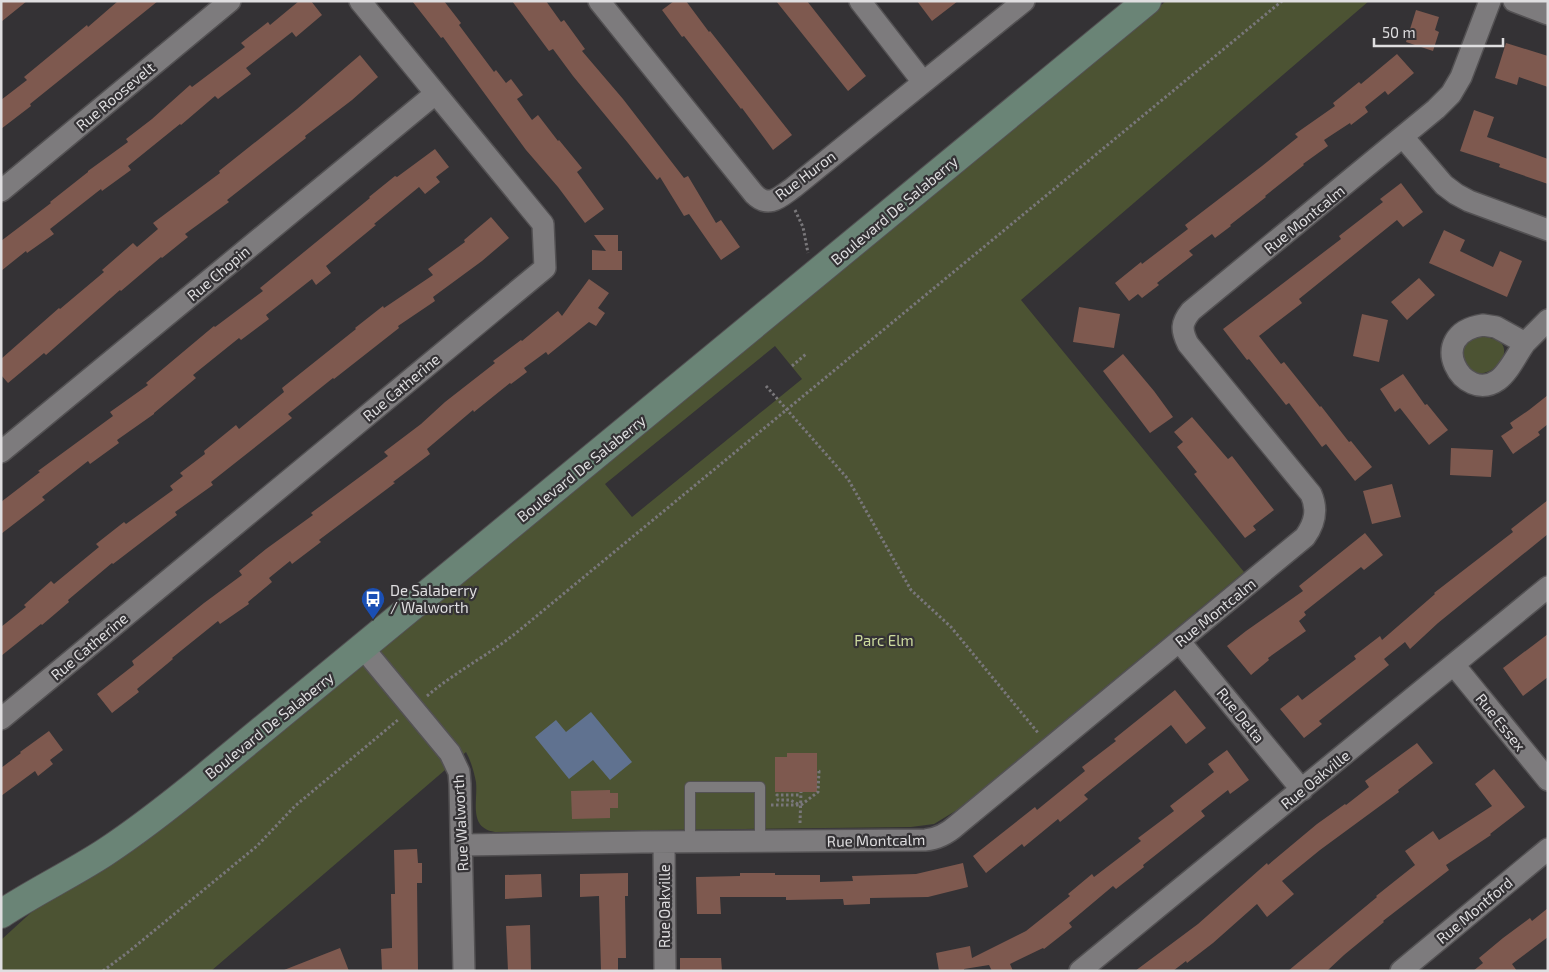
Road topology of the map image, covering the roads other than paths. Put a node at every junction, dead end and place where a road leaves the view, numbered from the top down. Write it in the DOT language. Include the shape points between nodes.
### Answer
graph roads {
  1 [pos="230,1"];
  2 [pos="360,1"];
  3 [pos="599,1"];
  4 [pos="860,1"];
  5 [pos="1024,1"];
  6 [pos="1147,1"];
  7 [pos="1490,1"];
  8 [pos="1514,1"];
  9 [pos="1548,14"];
  10 [pos="923,82"];
  11 [pos="435,94"];
  12 [pos="1403,137"];
  13 [pos="1,191"];
  14 [pos="1548,230"];
  15 [pos="1548,320"];
  16 [pos="1525,342"];
  17 [pos="1,452"];
  18 [pos="1548,587"];
  19 [pos="1180,641"];
  20 [pos="363,648"];
  21 [pos="1454,665"];
  22 [pos="1,719"];
  23 [pos="1548,780"];
  24 [pos="1302,790"];
  25 [pos="760,841"];
  26 [pos="664,842"];
  27 [pos="690,842"];
  28 [pos="462,845"];
  29 [pos="1548,849"];
  30 [pos="1,914"];
  31 [pos="464,971"];
  32 [pos="665,971"];
  33 [pos="1080,971"];
  34 [pos="1401,971"];
  1 -- 13 [label="street, Rue Roosevelt"];
  2 -- 11 [label="street, Rue Catherine"];
  3 -- 10 [label="street, Rue Huron" via="754,194 764,202 794,187"];
  4 -- 10 [label="street"];
  5 -- 10 [label="street, Rue Huron"];
  6 -- 20 [label="street, Boulevard De Salaberry"];
  7 -- 12 [label="street, Rue Montcalm" via="1457,85 1436,109"];
  8 -- 9 [label="street"];
  11 -- 17 [label="street, Rue Chopin"];
  11 -- 22 [label="street, Rue Catherine" via="543,224 545,268"];
  12 -- 14 [label="street" via="1444,185 1456,194"];
  12 -- 19 [label="street, Rue Montcalm" via="1185,319 1184,336 1188,344 1307,488 1316,507 1314,523 1306,537"];
  15 -- 16 [label="street"];
  18 -- 21 [label="street, Rue Oakville"];
  19 -- 24 [label="street, Rue Delta"];
  19 -- 25 [label="street, Rue Montcalm" via="952,830 935,839"];
  20 -- 28 [label="street, Rue Walworth" via="456,764 460,784"];
  20 -- 30 [label="street, Boulevard De Salaberry" via="138,830"];
  21 -- 23 [label="street, Rue Essex"];
  21 -- 24 [label="street, Rue Oakville"];
  24 -- 33 [label="street, Rue Oakville"];
  25 -- 27 [label="street, Rue Montcalm"];
  25 -- 27 [label="lane" via="760,787 690,788"];
  26 -- 27 [label="street, Rue Montcalm"];
  26 -- 28 [label="street, Rue Montcalm"];
  26 -- 32 [label="street, Rue Oakville"];
  28 -- 31 [label="street, Rue Walworth"];
  29 -- 34 [label="street, Rue Montford"];
}
